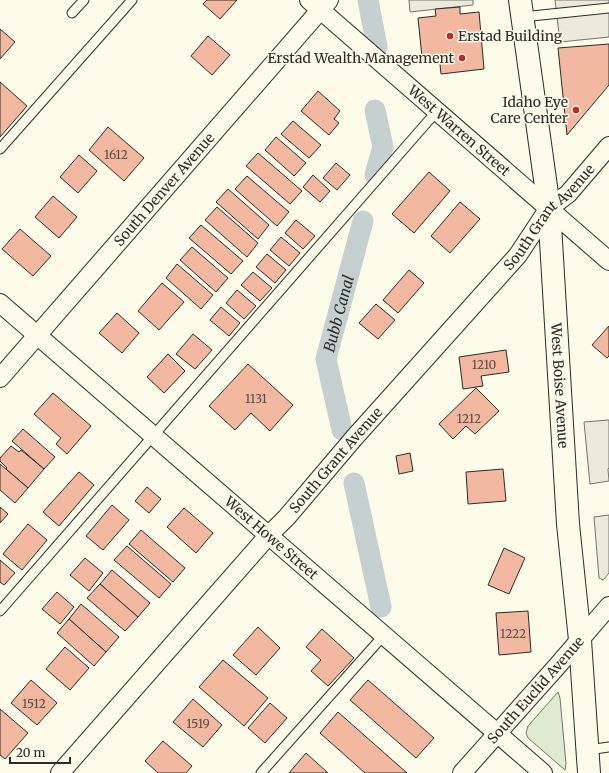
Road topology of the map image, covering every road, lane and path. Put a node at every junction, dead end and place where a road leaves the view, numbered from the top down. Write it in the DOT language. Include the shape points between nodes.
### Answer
graph roads {
  1 [pos="84,0"];
  2 [pos="132,0"];
  3 [pos="319,3"];
  4 [pos="609,8"];
  5 [pos="521,9"];
  6 [pos="72,14"];
  7 [pos="437,111"];
  8 [pos="609,146"];
  9 [pos="0,149"];
  10 [pos="549,208"];
  11 [pos="609,261"];
  12 [pos="0,303"];
  13 [pos="38,335"];
  14 [pos="0,378"];
  15 [pos="154,436"];
  16 [pos="268,536"];
  17 [pos="609,606"];
  18 [pos="0,611"];
  19 [pos="384,635"];
  20 [pos="580,640"];
  21 [pos="497,733"];
  22 [pos="609,747"];
  23 [pos="586,750"];
  24 [pos="60,773"];
  25 [pos="261,773"];
  26 [pos="462,773"];
  27 [pos="543,773"];
  28 [pos="589,773"];
  1 -- 6 [label="lane"];
  2 -- 9 [label="lane"];
  3 -- 7 [label="street, West Warren Street"];
  3 -- 13 [label="street, South Denver Avenue"];
  4 -- 5 [label="lane"];
  5 -- 10 [label="street, West Boise Avenue"];
  7 -- 10 [label="street, West Warren Street"];
  7 -- 15 [label="lane"];
  8 -- 10 [label="street, South Grant Avenue" via="568,194"];
  10 -- 11 [label="street, West Warren Street"];
  10 -- 16 [label="street, South Grant Avenue" via="518,255"];
  10 -- 20 [label="street, West Boise Avenue" via="568,524"];
  12 -- 13 [label="street, West Howe Street"];
  13 -- 14 [label="street, South Denver Avenue"];
  13 -- 15 [label="street, West Howe Street"];
  15 -- 16 [label="street, West Howe Street"];
  15 -- 18 [label="lane"];
  16 -- 19 [label="street, West Howe Street"];
  16 -- 24 [label="street, South Grant Avenue"];
  17 -- 20 [label="street, South Euclid Avenue"];
  19 -- 21 [label="street, West Howe Street"];
  19 -- 25 [label="lane"];
  20 -- 21 [label="street, South Euclid Avenue"];
  20 -- 23 [label="street, West Boise Avenue"];
  21 -- 26 [label="street, South Euclid Avenue"];
  21 -- 27 [label="street, West Howe Street"];
  22 -- 23 [label="lane"];
  23 -- 28 [label="street, West Boise Avenue"];
}
